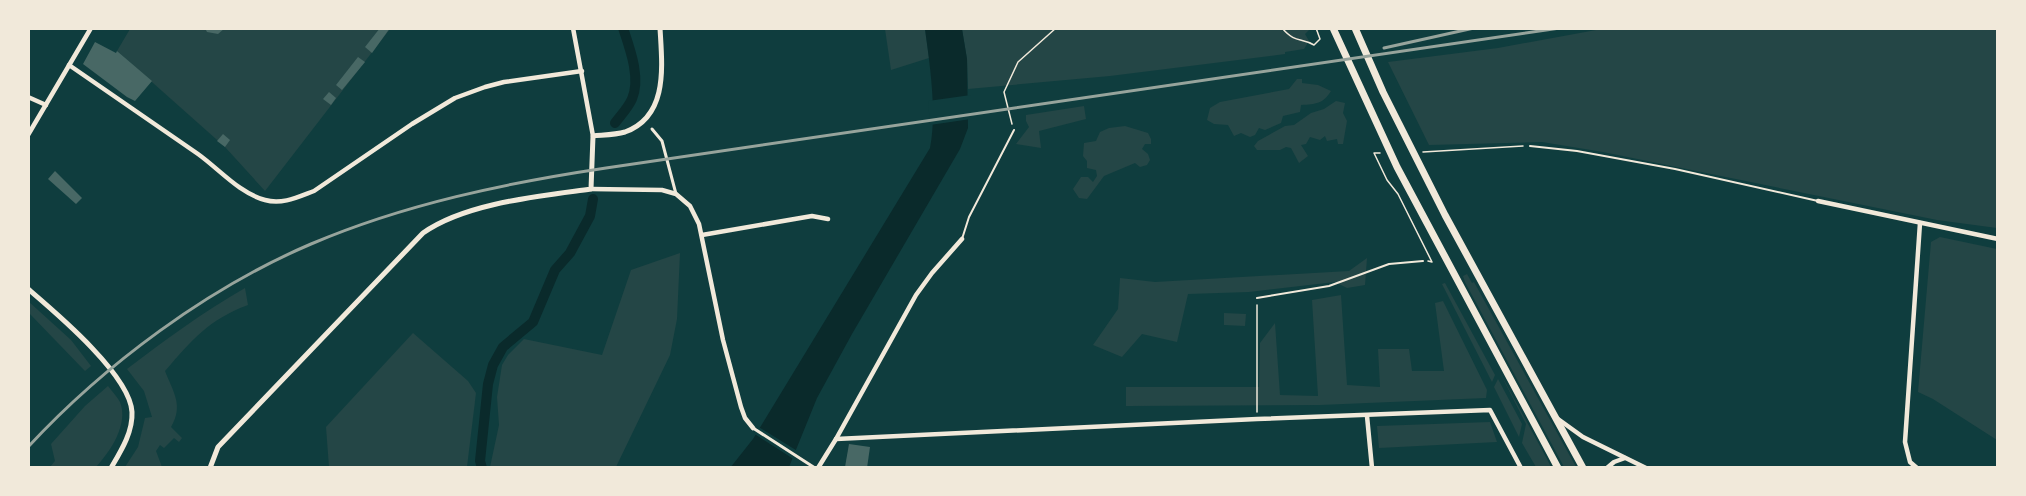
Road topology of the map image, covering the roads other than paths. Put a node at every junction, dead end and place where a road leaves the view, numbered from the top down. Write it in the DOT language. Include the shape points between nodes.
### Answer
graph roads {
  1 [pos="91,28"];
  2 [pos="573,28"];
  3 [pos="660,28"];
  4 [pos="1332,28"];
  5 [pos="1355,28"];
  6 [pos="69,65"];
  7 [pos="582,71"];
  8 [pos="28,97"];
  9 [pos="46,105"];
  10 [pos="652,129"];
  11 [pos="1014,130"];
  12 [pos="28,135"];
  13 [pos="593,136"];
  14 [pos="1530,146"];
  15 [pos="591,189"];
  16 [pos="676,194"];
  17 [pos="1818,201"];
  18 [pos="828,219"];
  19 [pos="1920,223"];
  20 [pos="702,235"];
  21 [pos="962,239"];
  22 [pos="1998,239"];
  23 [pos="1423,261"];
  24 [pos="28,289"];
  25 [pos="1257,298"];
  26 [pos="1553,415"];
  27 [pos="1367,416"];
  28 [pos="753,428"];
  29 [pos="836,439"];
  30 [pos="1626,458"];
  31 [pos="111,468"];
  32 [pos="210,468"];
  33 [pos="816,468"];
  34 [pos="1372,468"];
  35 [pos="1521,468"];
  36 [pos="1558,468"];
  37 [pos="1583,468"];
  38 [pos="1607,468"];
  39 [pos="1646,468"];
  40 [pos="1917,468"];
  1 -- 6 [label="street"];
  2 -- 7 [label="street"];
  3 -- 13 [label="street" via="662,76 654,107 635,127"];
  4 -- 36 [label="main road" via="1393,158"];
  5 -- 26 [label="main road" via="1416,158"];
  6 -- 7 [label="street" via="201,156 240,188 274,202 314,191 427,115 470,92 504,82"];
  6 -- 9 [label="street"];
  7 -- 13 [label="street"];
  8 -- 9 [label="street"];
  9 -- 12 [label="street"];
  10 -- 16 [label="street" via="662,141"];
  11 -- 21 [label="lane" via="969,217"];
  13 -- 15 [label="street"];
  14 -- 17 [label="lane" via="1675,169"];
  15 -- 16 [label="street" via="662,190"];
  15 -- 32 [label="street" via="544,195 449,217 423,233 218,447"];
  16 -- 20 [label="street" via="694,214"];
  17 -- 19 [label="street"];
  18 -- 20 [label="street" via="812,216"];
  19 -- 22 [label="street"];
  19 -- 40 [label="street" via="1905,442 1910,462"];
  20 -- 28 [label="street" via="723,340 741,407"];
  21 -- 29 [label="street" via="916,295"];
  23 -- 25 [label="lane" via="1389,264 1315,289"];
  24 -- 31 [label="street" via="98,355 129,398 132,417 126,440"];
  26 -- 30 [label="street" via="1583,437"];
  26 -- 37 [label="main road"];
  27 -- 29 [label="street"];
  27 -- 34 [label="street"];
  27 -- 35 [label="street" via="1490,410"];
  28 -- 33 [label="street"];
  29 -- 33 [label="street"];
  30 -- 38 [label="street"];
  30 -- 39 [label="street"];
}
